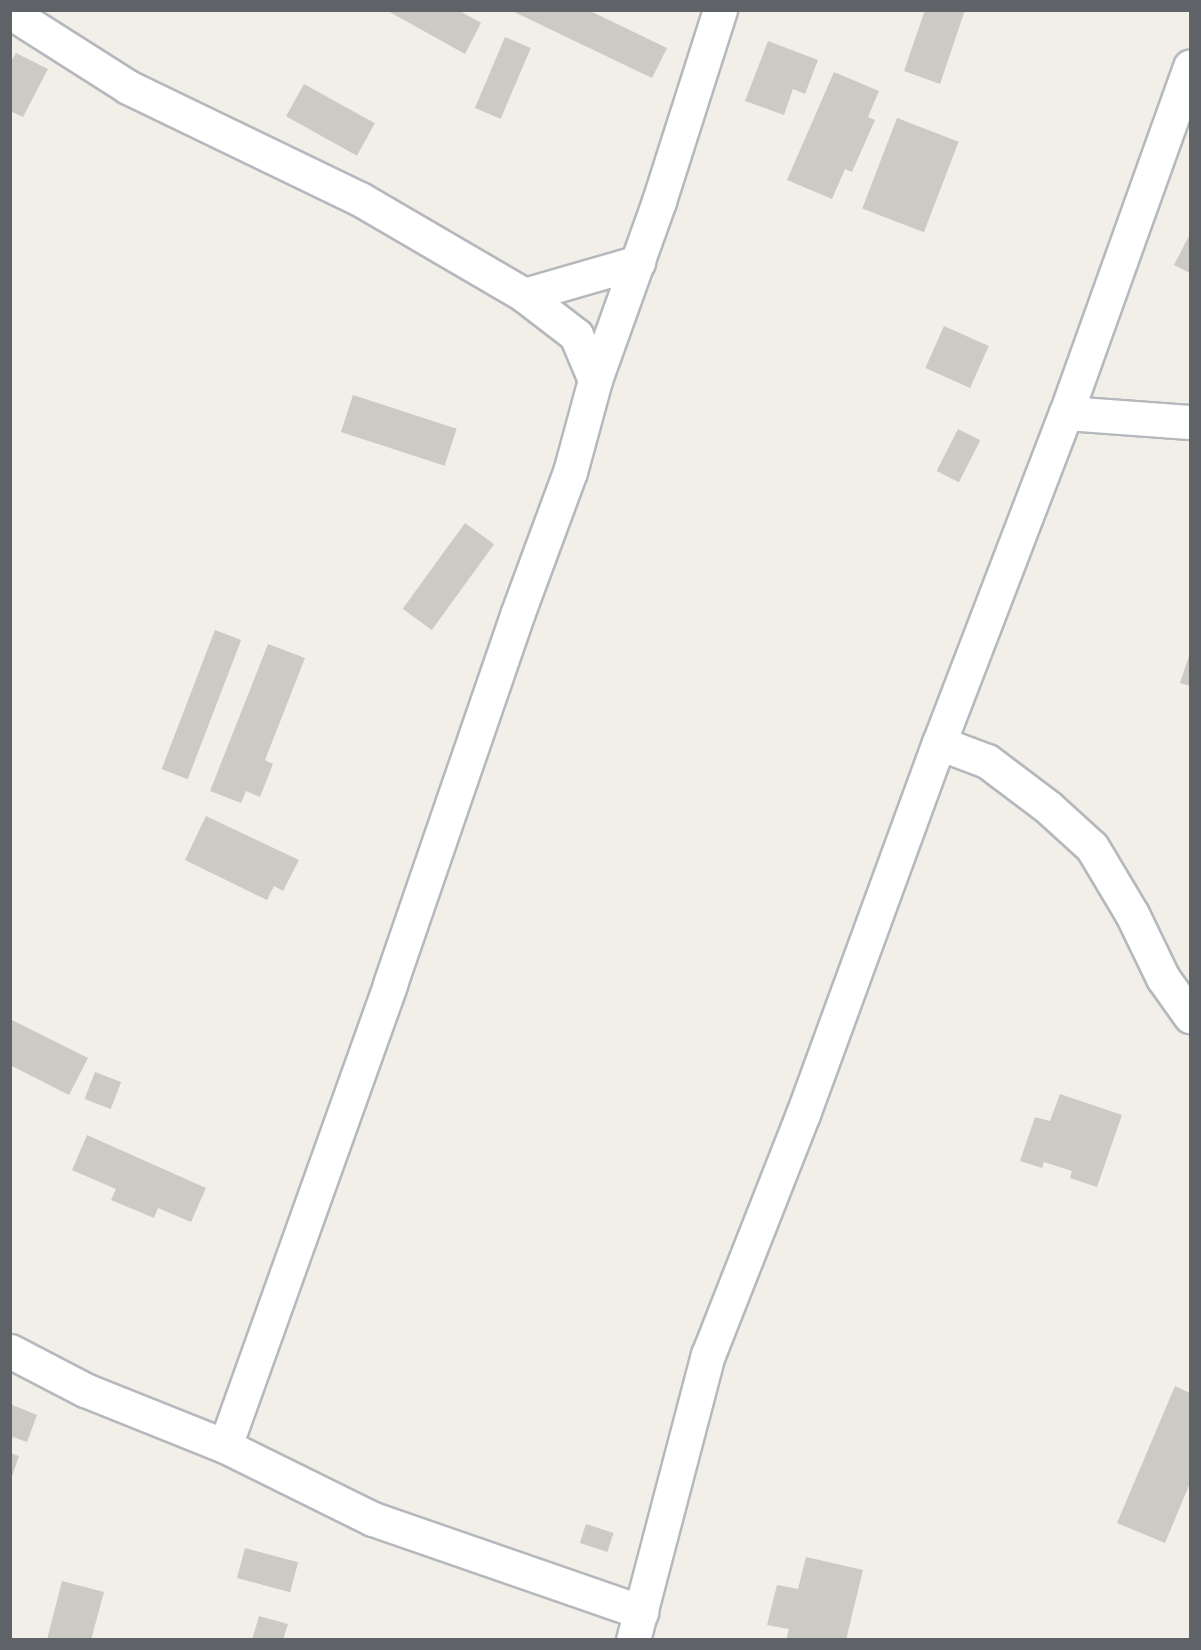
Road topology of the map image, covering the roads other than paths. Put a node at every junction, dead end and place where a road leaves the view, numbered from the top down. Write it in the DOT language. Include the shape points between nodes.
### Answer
graph roads {
  1 [pos="720,10"];
  2 [pos="10,12"];
  3 [pos="1191,68"];
  4 [pos="638,262"];
  5 [pos="524,295"];
  6 [pos="596,380"];
  7 [pos="1066,413"];
  8 [pos="1191,422"];
  9 [pos="939,743"];
  10 [pos="1191,1016"];
  11 [pos="10,1351"];
  12 [pos="225,1446"];
  13 [pos="637,1626"];
  1 -- 4 [label="street"];
  2 -- 5 [label="street" via="128,87 360,199"];
  3 -- 7 [label="street"];
  4 -- 5 [label="street"];
  4 -- 6 [label="street"];
  5 -- 6 [label="street" via="576,335"];
  6 -- 12 [label="street" via="570,472"];
  7 -- 8 [label="street"];
  7 -- 9 [label="street"];
  9 -- 10 [label="street" via="987,761 1048,807 1092,847 1132,914 1163,978"];
  9 -- 13 [label="street" via="803,1114 708,1355"];
  11 -- 12 [label="street" via="85,1389"];
  12 -- 13 [label="street" via="373,1519"];
}
